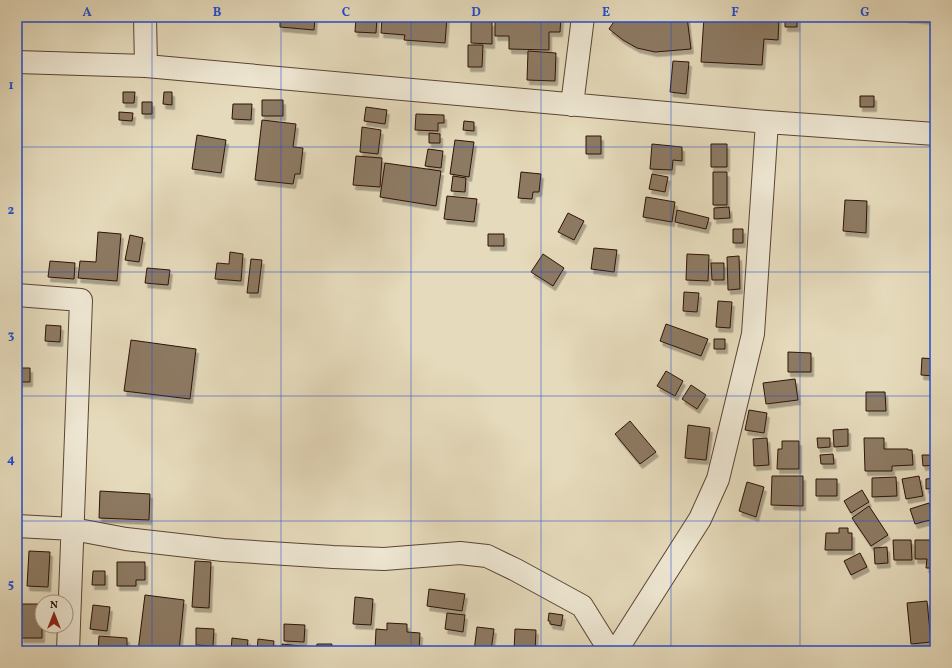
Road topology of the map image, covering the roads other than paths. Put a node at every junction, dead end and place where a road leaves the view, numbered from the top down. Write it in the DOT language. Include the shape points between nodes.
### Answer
graph roads {
  1 [pos="145,17"];
  2 [pos="583,17"];
  3 [pos="17,62"];
  4 [pos="146,66"];
  5 [pos="572,105"];
  6 [pos="766,122"];
  7 [pos="935,134"];
  8 [pos="17,295"];
  9 [pos="17,526"];
  10 [pos="73,530"];
  11 [pos="68,651"];
  12 [pos="610,651"];
  13 [pos="616,651"];
  1 -- 4 [label="street"];
  2 -- 5 [label="street"];
  3 -- 4 [label="street"];
  4 -- 5 [label="street"];
  5 -- 6 [label="street"];
  6 -- 7 [label="street"];
  6 -- 13 [label="street" via="753,334 718,479 700,519"];
  8 -- 10 [label="street" via="82,300"];
  9 -- 10 [label="street"];
  10 -- 11 [label="street"];
  10 -- 12 [label="street" via="223,550 384,559 460,553 487,556 582,606"];
}
